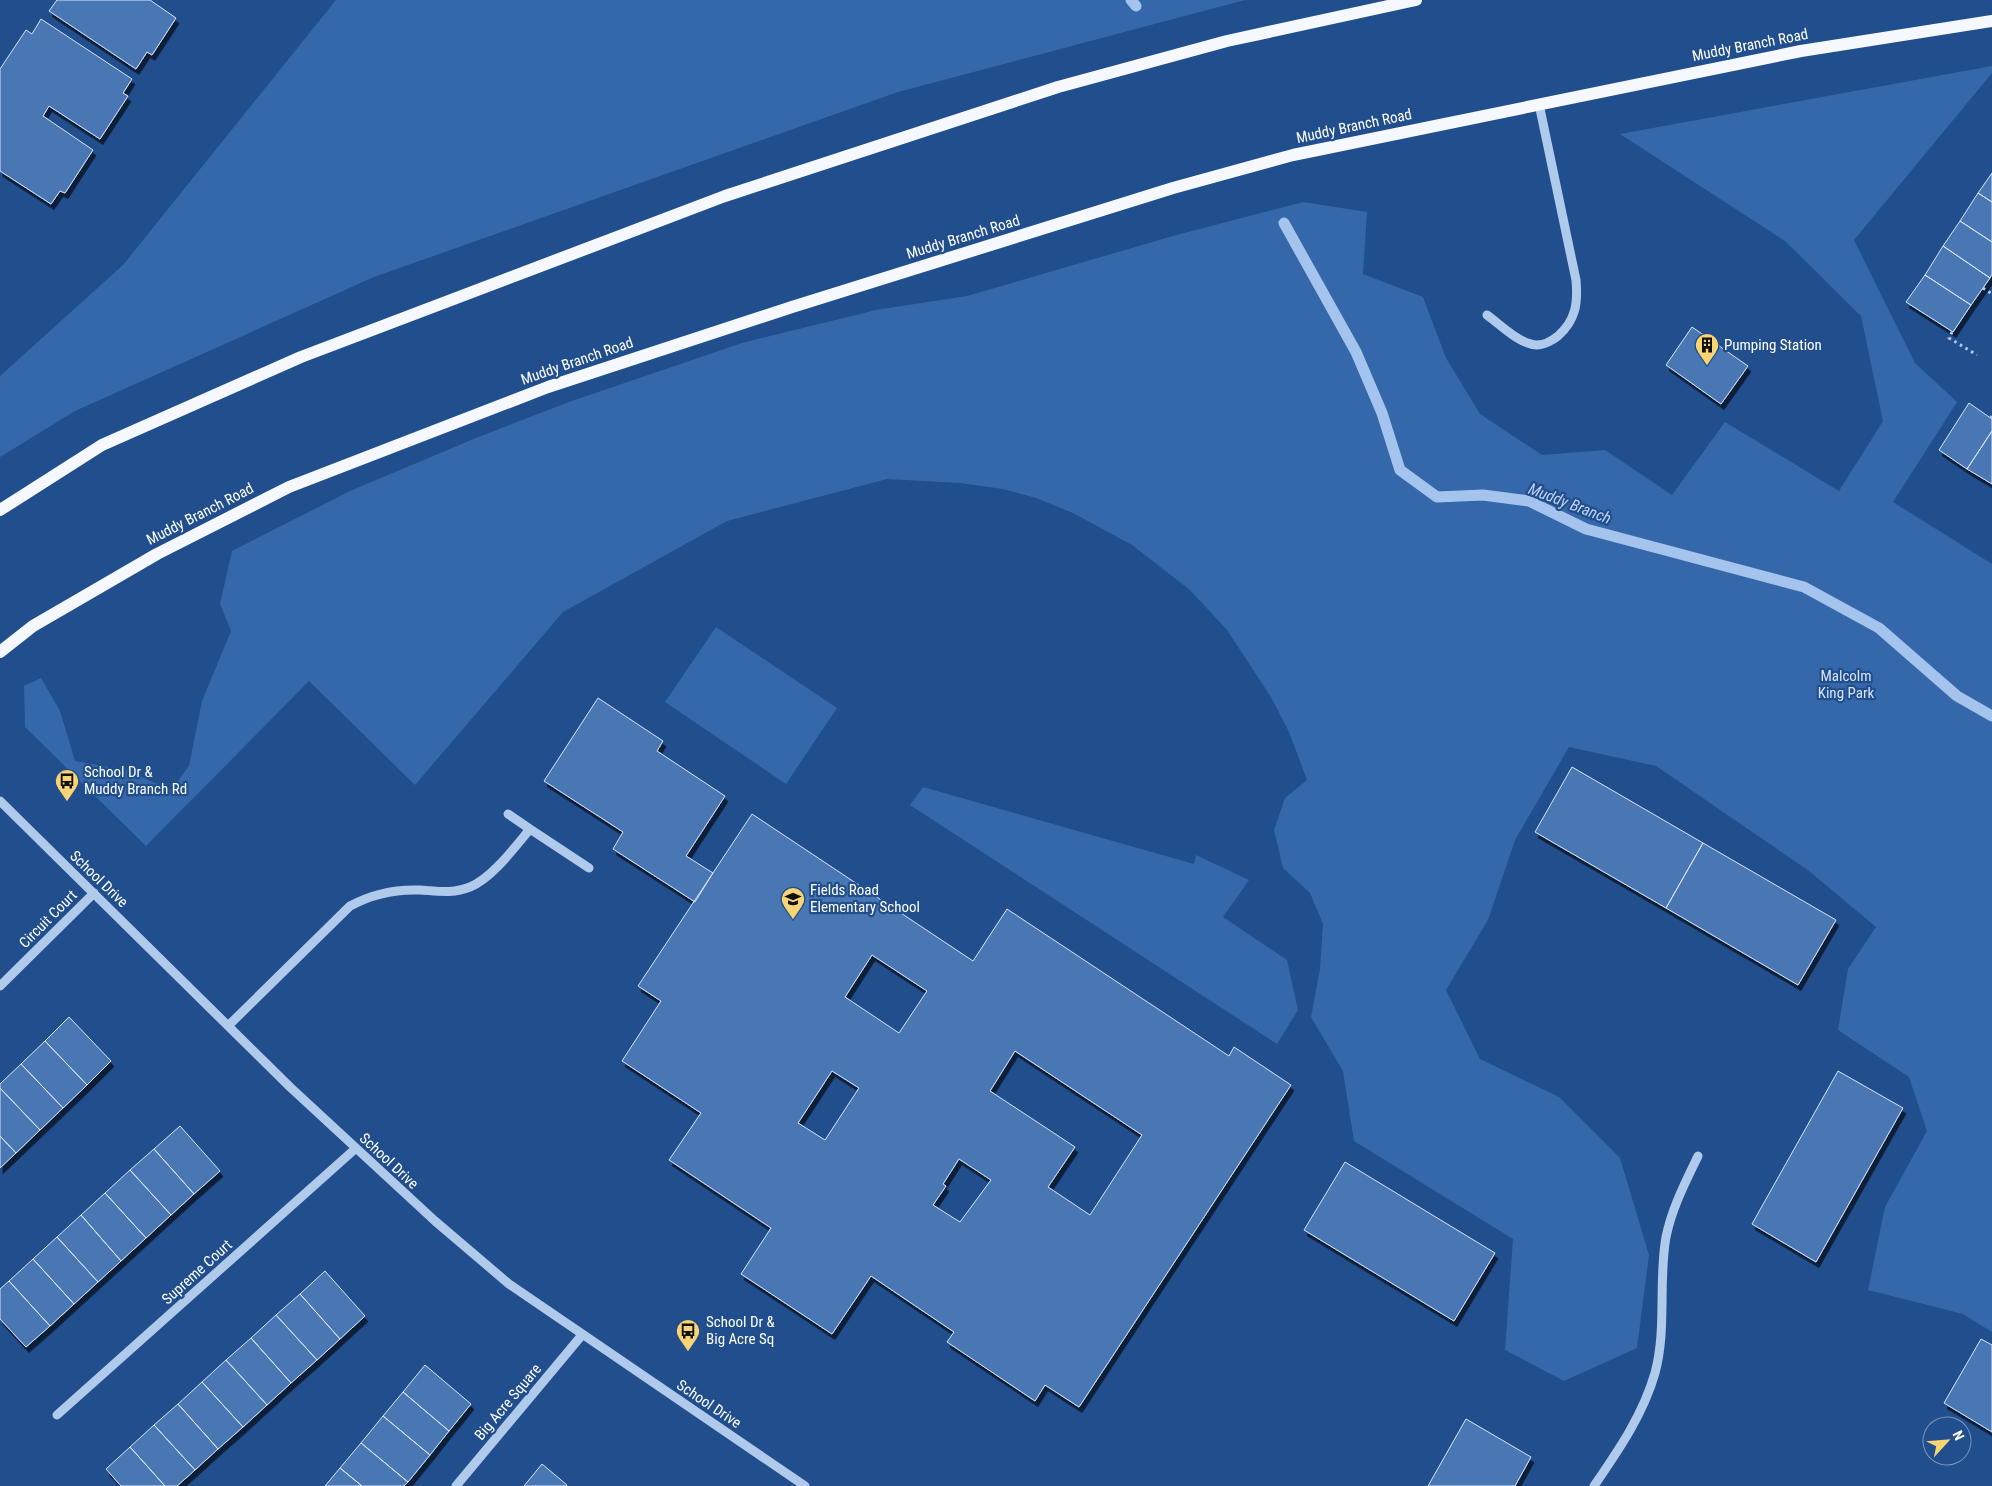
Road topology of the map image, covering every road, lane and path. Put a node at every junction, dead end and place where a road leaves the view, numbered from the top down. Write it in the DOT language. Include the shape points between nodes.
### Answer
graph roads {
  1 [pos="1416,0"];
  2 [pos="1992,21"];
  3 [pos="1539,104"];
  4 [pos="1983,288"];
  5 [pos="1992,294"];
  6 [pos="1487,315"];
  7 [pos="1952,332"];
  8 [pos="1977,355"];
  9 [pos="0,510"];
  10 [pos="0,652"];
  11 [pos="0,801"];
  12 [pos="508,814"];
  13 [pos="530,829"];
  14 [pos="589,868"];
  15 [pos="94,893"];
  16 [pos="0,986"];
  17 [pos="229,1025"];
  18 [pos="356,1149"];
  19 [pos="1698,1156"];
  20 [pos="582,1335"];
  21 [pos="57,1416"];
  22 [pos="456,1486"];
  23 [pos="805,1486"];
  24 [pos="1594,1486"];
  1 -- 9 [label="main road" via="1227,41 1058,87 725,196 301,357 102,445"];
  2 -- 3 [label="main road, Muddy Branch Road" via="1801,50"];
  3 -- 6 [label="street" via="1576,280 1578,298 1574,316 1565,330 1538,345 1527,342"];
  3 -- 10 [label="main road, Muddy Branch Road" via="1293,155 1173,188 548,387 289,487 157,554 34,626"];
  4 -- 5 [label="path"];
  7 -- 8 [label="path" via="1949,338"];
  11 -- 15 [label="street, School Drive"];
  12 -- 13 [label="street"];
  13 -- 14 [label="street"];
  13 -- 17 [label="street" via="512,852 471,887 452,892 392,892 367,897 350,906"];
  15 -- 16 [label="street, Circuit Court"];
  15 -- 17 [label="street, School Drive"];
  17 -- 18 [label="street, School Drive"];
  18 -- 20 [label="street, School Drive" via="509,1284"];
  18 -- 21 [label="street, Supreme Court"];
  19 -- 24 [label="street" via="1672,1214 1666,1239 1662,1324 1655,1372 1642,1410"];
  20 -- 22 [label="street, Big Acre Square"];
  20 -- 23 [label="street, School Drive"];
}
